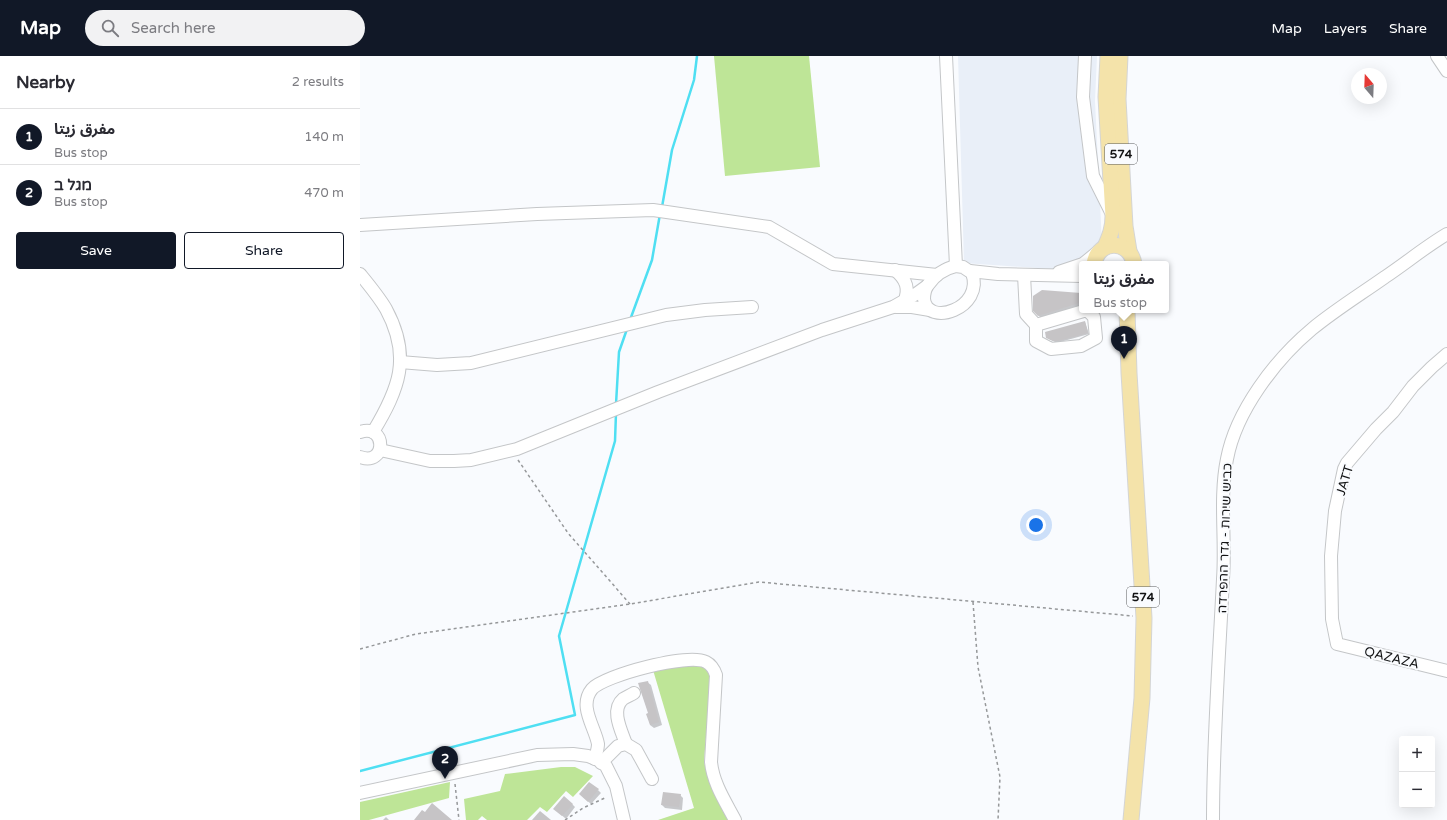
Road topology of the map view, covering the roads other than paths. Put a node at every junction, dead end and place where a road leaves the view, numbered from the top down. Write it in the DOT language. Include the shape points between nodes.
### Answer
graph roads {
  1 [pos="946,56"];
  2 [pos="1085,56"];
  3 [pos="1108,56"];
  4 [pos="1120,56"];
  5 [pos="1437,56"];
  6 [pos="1447,71"];
  7 [pos="1113,216"];
  8 [pos="360,225"];
  9 [pos="1447,234"];
  10 [pos="1099,254"];
  11 [pos="1132,258"];
  12 [pos="1088,261"];
  13 [pos="1079,265"];
  14 [pos="956,266"];
  15 [pos="896,270"];
  16 [pos="970,271"];
  17 [pos="360,274"];
  18 [pos="937,274"];
  19 [pos="998,274"];
  20 [pos="1024,275"];
  21 [pos="1048,275"];
  22 [pos="1079,276"];
  23 [pos="927,286"];
  24 [pos="973,290"];
  25 [pos="904,302"];
  26 [pos="752,307"];
  27 [pos="889,308"];
  28 [pos="930,310"];
  29 [pos="1079,312"];
  30 [pos="1090,313"];
  31 [pos="1119,313"];
  32 [pos="1127,313"];
  33 [pos="1036,324"];
  34 [pos="1447,354"];
  35 [pos="400,362"];
  36 [pos="1129,373"];
  37 [pos="360,432"];
  38 [pos="373,432"];
  39 [pos="380,450"];
  40 [pos="360,457"];
  41 [pos="1337,644"];
  42 [pos="1447,671"];
  43 [pos="634,693"];
  44 [pos="626,744"];
  45 [pos="598,761"];
  46 [pos="652,779"];
  47 [pos="360,793"];
  48 [pos="624,820"];
  49 [pos="735,820"];
  50 [pos="1131,820"];
  51 [pos="1213,820"];
  1 -- 14 [label="street"];
  2 -- 7 [label="street" via="1083,97 1093,176"];
  3 -- 7 [label="main road, 574" via="1106,97"];
  4 -- 11 [label="main road, 574" via="1118,98 1124,226"];
  5 -- 6 [label="street"];
  7 -- 10 [label="main road, 574" via="1112,232"];
  8 -- 15 [label="street" via="653,210 769,227 833,264"];
  9 -- 51 [label="street, כביש שירות - גדר ההפרדה" via="1340,307 1303,336 1257,391 1233,438 1224,483 1224,561"];
  10 -- 11 [label="main road, 574" via="1111,245 1118,245 1124,247"];
  10 -- 12 [label="street"];
  13 -- 21 [label="street"];
  14 -- 16 [label="street"];
  14 -- 18 [label="street"];
  15 -- 18 [label="street"];
  15 -- 25 [label="street" via="905,280 907,287"];
  16 -- 19 [label="street"];
  16 -- 24 [label="street" via="974,278"];
  17 -- 35 [label="street" via="386,308 395,329"];
  18 -- 23 [label="street"];
  19 -- 20 [label="street"];
  19 -- 24 [label="street"];
  20 -- 21 [label="street"];
  20 -- 33 [label="street" via="1026,314"];
  21 -- 22 [label="street"];
  23 -- 25 [label="street"];
  23 -- 28 [label="street" via="924,300"];
  24 -- 28 [label="street" via="966,302 953,311 941,313"];
  25 -- 27 [label="street"];
  26 -- 35 [label="street" via="666,315 471,363 437,365"];
  27 -- 28 [label="street" via="912,307"];
  27 -- 39 [label="street" via="822,330 511,451 471,460 430,461"];
  29 -- 33 [label="street"];
  30 -- 33 [label="street" via="1094,317 1096,338 1081,346 1051,349 1036,341"];
  31 -- 36 [label="main road, 574"];
  32 -- 36 [label="main road, 574"];
  34 -- 41 [label="street, JATT" via="1414,386 1344,469 1331,556 1332,619"];
  35 -- 38 [label="street" via="396,387 388,409"];
  36 -- 50 [label="main road, 574" via="1144,618 1142,698"];
  37 -- 38 [label="street"];
  38 -- 39 [label="street" via="380,440"];
  39 -- 40 [label="street" via="370,458"];
  41 -- 42 [label="street, QAZAZA"];
  43 -- 44 [label="street" via="622,700 617,709"];
  44 -- 45 [label="street" via="618,746"];
  44 -- 46 [label="street" via="636,750"];
  45 -- 47 [label="street" via="588,756 573,754 537,755"];
  45 -- 48 [label="street" via="606,766 611,775 618,792"];
  45 -- 49 [label="street" via="598,746 586,708 592,689 607,680 652,666 686,660 705,661 714,667 716,675 712,771"];
}
